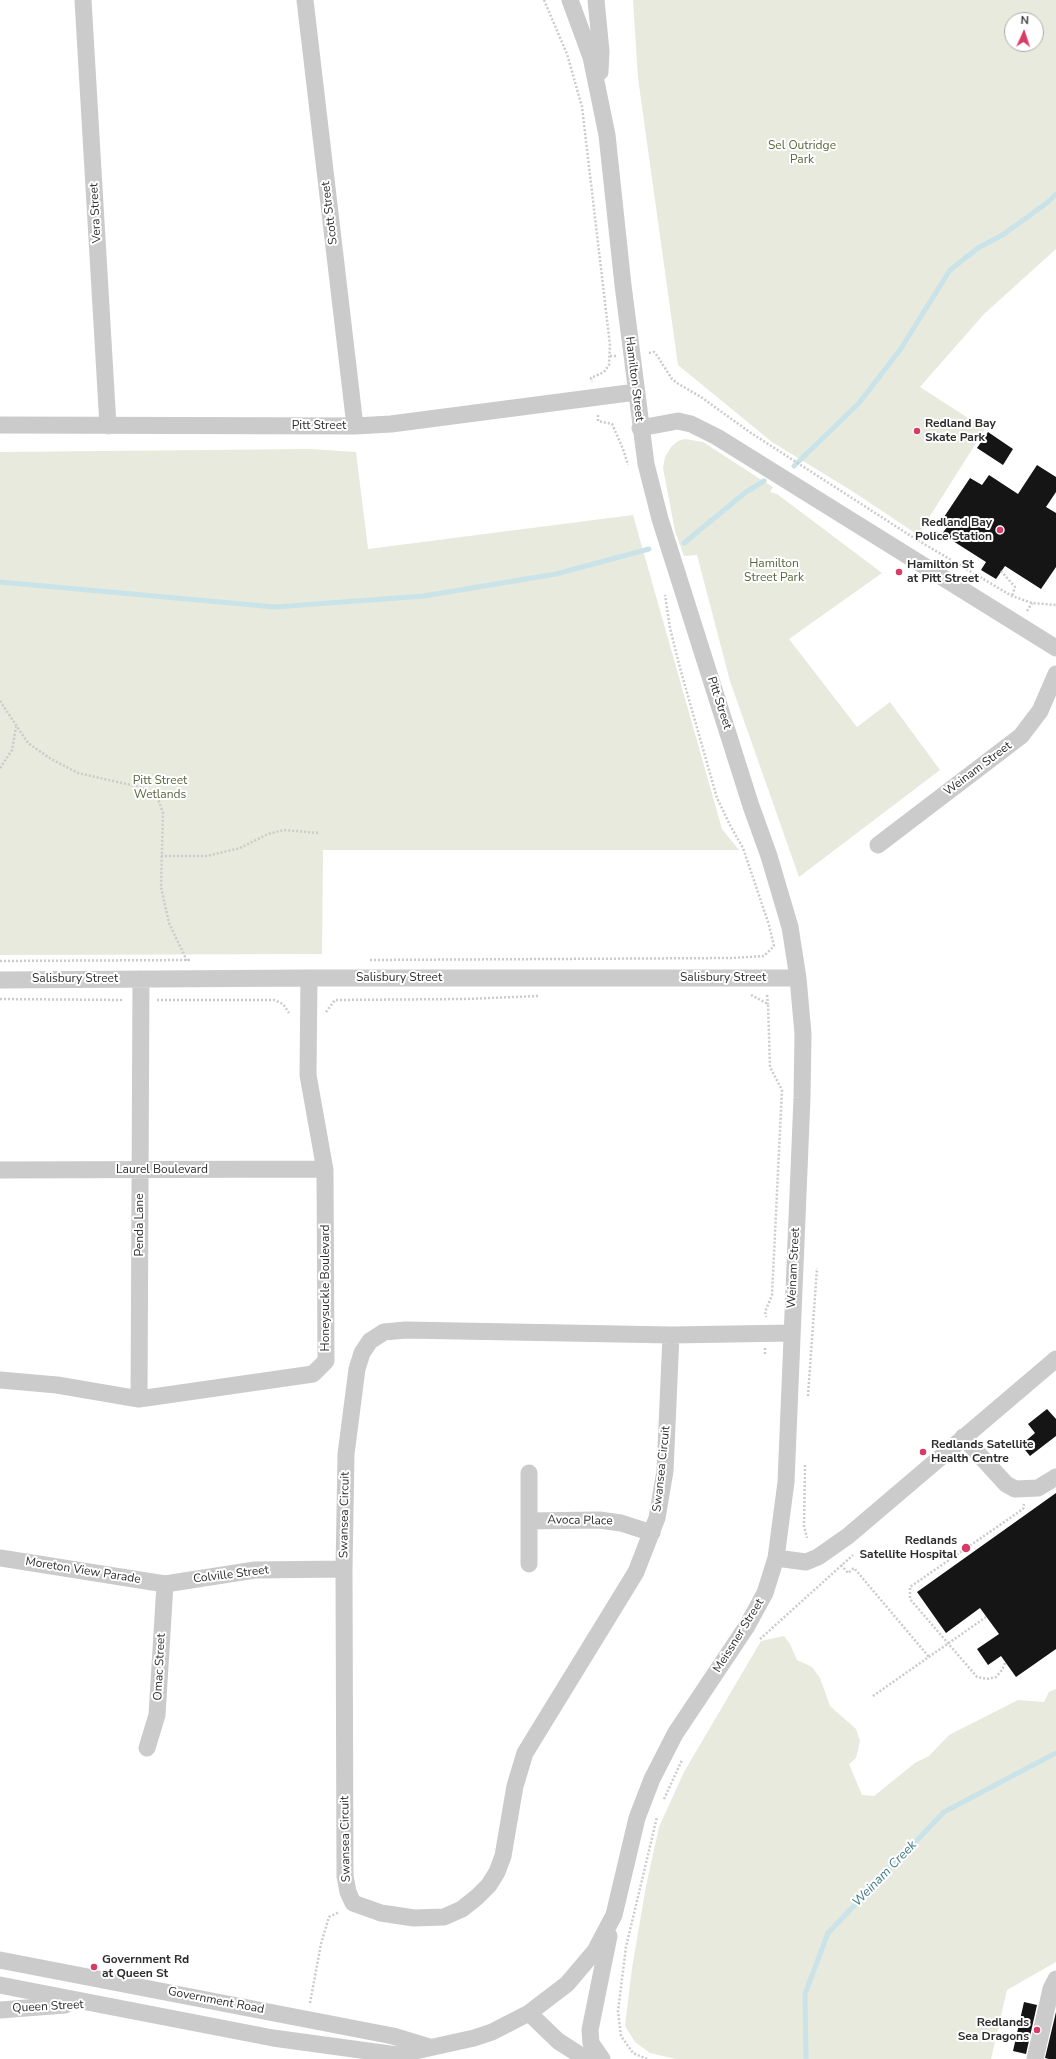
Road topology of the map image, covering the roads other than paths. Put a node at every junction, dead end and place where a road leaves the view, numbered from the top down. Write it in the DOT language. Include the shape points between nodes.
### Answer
graph roads {
  1 [pos="83,0"];
  2 [pos="306,0"];
  3 [pos="570,0"];
  4 [pos="596,0"];
  5 [pos="599,90"];
  6 [pos="636,392"];
  7 [pos="0,425"];
  8 [pos="108,426"];
  9 [pos="355,426"];
  10 [pos="640,428"];
  11 [pos="1056,648"];
  12 [pos="1056,674"];
  13 [pos="878,845"];
  14 [pos="308,978"];
  15 [pos="798,978"];
  16 [pos="140,979"];
  17 [pos="0,980"];
  18 [pos="325,1169"];
  19 [pos="0,1170"];
  20 [pos="140,1170"];
  21 [pos="792,1333"];
  22 [pos="671,1335"];
  23 [pos="1056,1359"];
  24 [pos="0,1380"];
  25 [pos="139,1399"];
  26 [pos="963,1437"];
  27 [pos="529,1473"];
  28 [pos="1056,1477"];
  29 [pos="529,1521"];
  30 [pos="652,1533"];
  31 [pos="0,1558"];
  32 [pos="776,1558"];
  33 [pos="529,1564"];
  34 [pos="344,1569"];
  35 [pos="165,1584"];
  36 [pos="147,1748"];
  37 [pos="614,1915"];
  38 [pos="0,1960"];
  39 [pos="1056,1979"];
  40 [pos="0,1985"];
  41 [pos="95,2004"];
  42 [pos="0,2010"];
  43 [pos="529,2013"];
  44 [pos="430,2047"];
  45 [pos="586,2059"];
  46 [pos="602,2059"];
  47 [pos="1035,2059"];
  1 -- 8 [label="street, Vera Street"];
  2 -- 9 [label="street, Scott Street"];
  3 -- 5 [label="street, Hamilton Street" via="591,57"];
  4 -- 5 [label="street" via="601,52"];
  5 -- 6 [label="street, Hamilton Street" via="607,135"];
  6 -- 9 [label="street, Pitt Street" via="391,424"];
  6 -- 10 [label="street, Hamilton Street"];
  7 -- 8 [label="street, Pitt Street"];
  8 -- 9 [label="street, Pitt Street"];
  10 -- 11 [label="street, Hamilton Street" via="678,421 691,424 717,437"];
  10 -- 15 [label="street, Pitt Street" via="660,519 790,927"];
  12 -- 13 [label="street, Weinam Street" via="1040,711 1021,736"];
  14 -- 15 [label="street, Salisbury Street"];
  14 -- 16 [label="street, Salisbury Street"];
  14 -- 18 [label="street, Honeysuckle Boulevard" via="308,1075"];
  15 -- 21 [label="street, Weinam Street" via="803,1034 802,1098"];
  16 -- 17 [label="street, Salisbury Street"];
  16 -- 20 [label="street, Penda Lane"];
  18 -- 20 [label="street, Laurel Boulevard"];
  18 -- 25 [label="street, Honeysuckle Boulevard" via="326,1361 313,1374"];
  19 -- 20 [label="street, Laurel Boulevard"];
  20 -- 25 [label="street, Penda Lane"];
  21 -- 22 [label="street, Swansea Circuit"];
  21 -- 32 [label="street, Weinam Street" via="786,1482"];
  22 -- 30 [label="street, Swansea Circuit" via="662,1499"];
  22 -- 34 [label="street, Swansea Circuit" via="406,1330 384,1332 370,1341 362,1353 357,1369 346,1454"];
  23 -- 26 [label="street"];
  24 -- 25 [label="street, Honeysuckle Boulevard"];
  26 -- 28 [label="street" via="1006,1484 1015,1489 1038,1488"];
  26 -- 32 [label="street" via="848,1536 818,1557 806,1562"];
  27 -- 29 [label="street"];
  29 -- 30 [label="street, Avoca Place" via="599,1520 621,1523"];
  29 -- 33 [label="street"];
  30 -- 34 [label="street, Swansea Circuit" via="636,1572 525,1753 515,1786 503,1856 497,1872 489,1885 462,1909 444,1917 414,1918 381,1913 353,1904 348,1892 345,1876"];
  31 -- 35 [label="street, Moreton View Parade"];
  32 -- 37 [label="street, Meissner Street" via="765,1593 747,1626 675,1734 652,1779 637,1818"];
  34 -- 35 [label="street, Colville Street" via="254,1570"];
  35 -- 36 [label="street, Omac Street" via="158,1716"];
  37 -- 43 [label="street, Meissner Street" via="580,1971"];
  37 -- 46 [label="street" via="590,2030 591,2043"];
  38 -- 44 [label="street, Government Road" via="393,2036"];
  39 -- 47 [label="street" via="1051,1989"];
  40 -- 41 [label="street, Government Road"];
  41 -- 42 [label="street, Queen Street"];
  41 -- 44 [label="street, Government Road" via="273,2038 397,2055"];
  43 -- 44 [label="street, Government Road" via="492,2032"];
  43 -- 45 [label="street" via="558,2041"];
}
